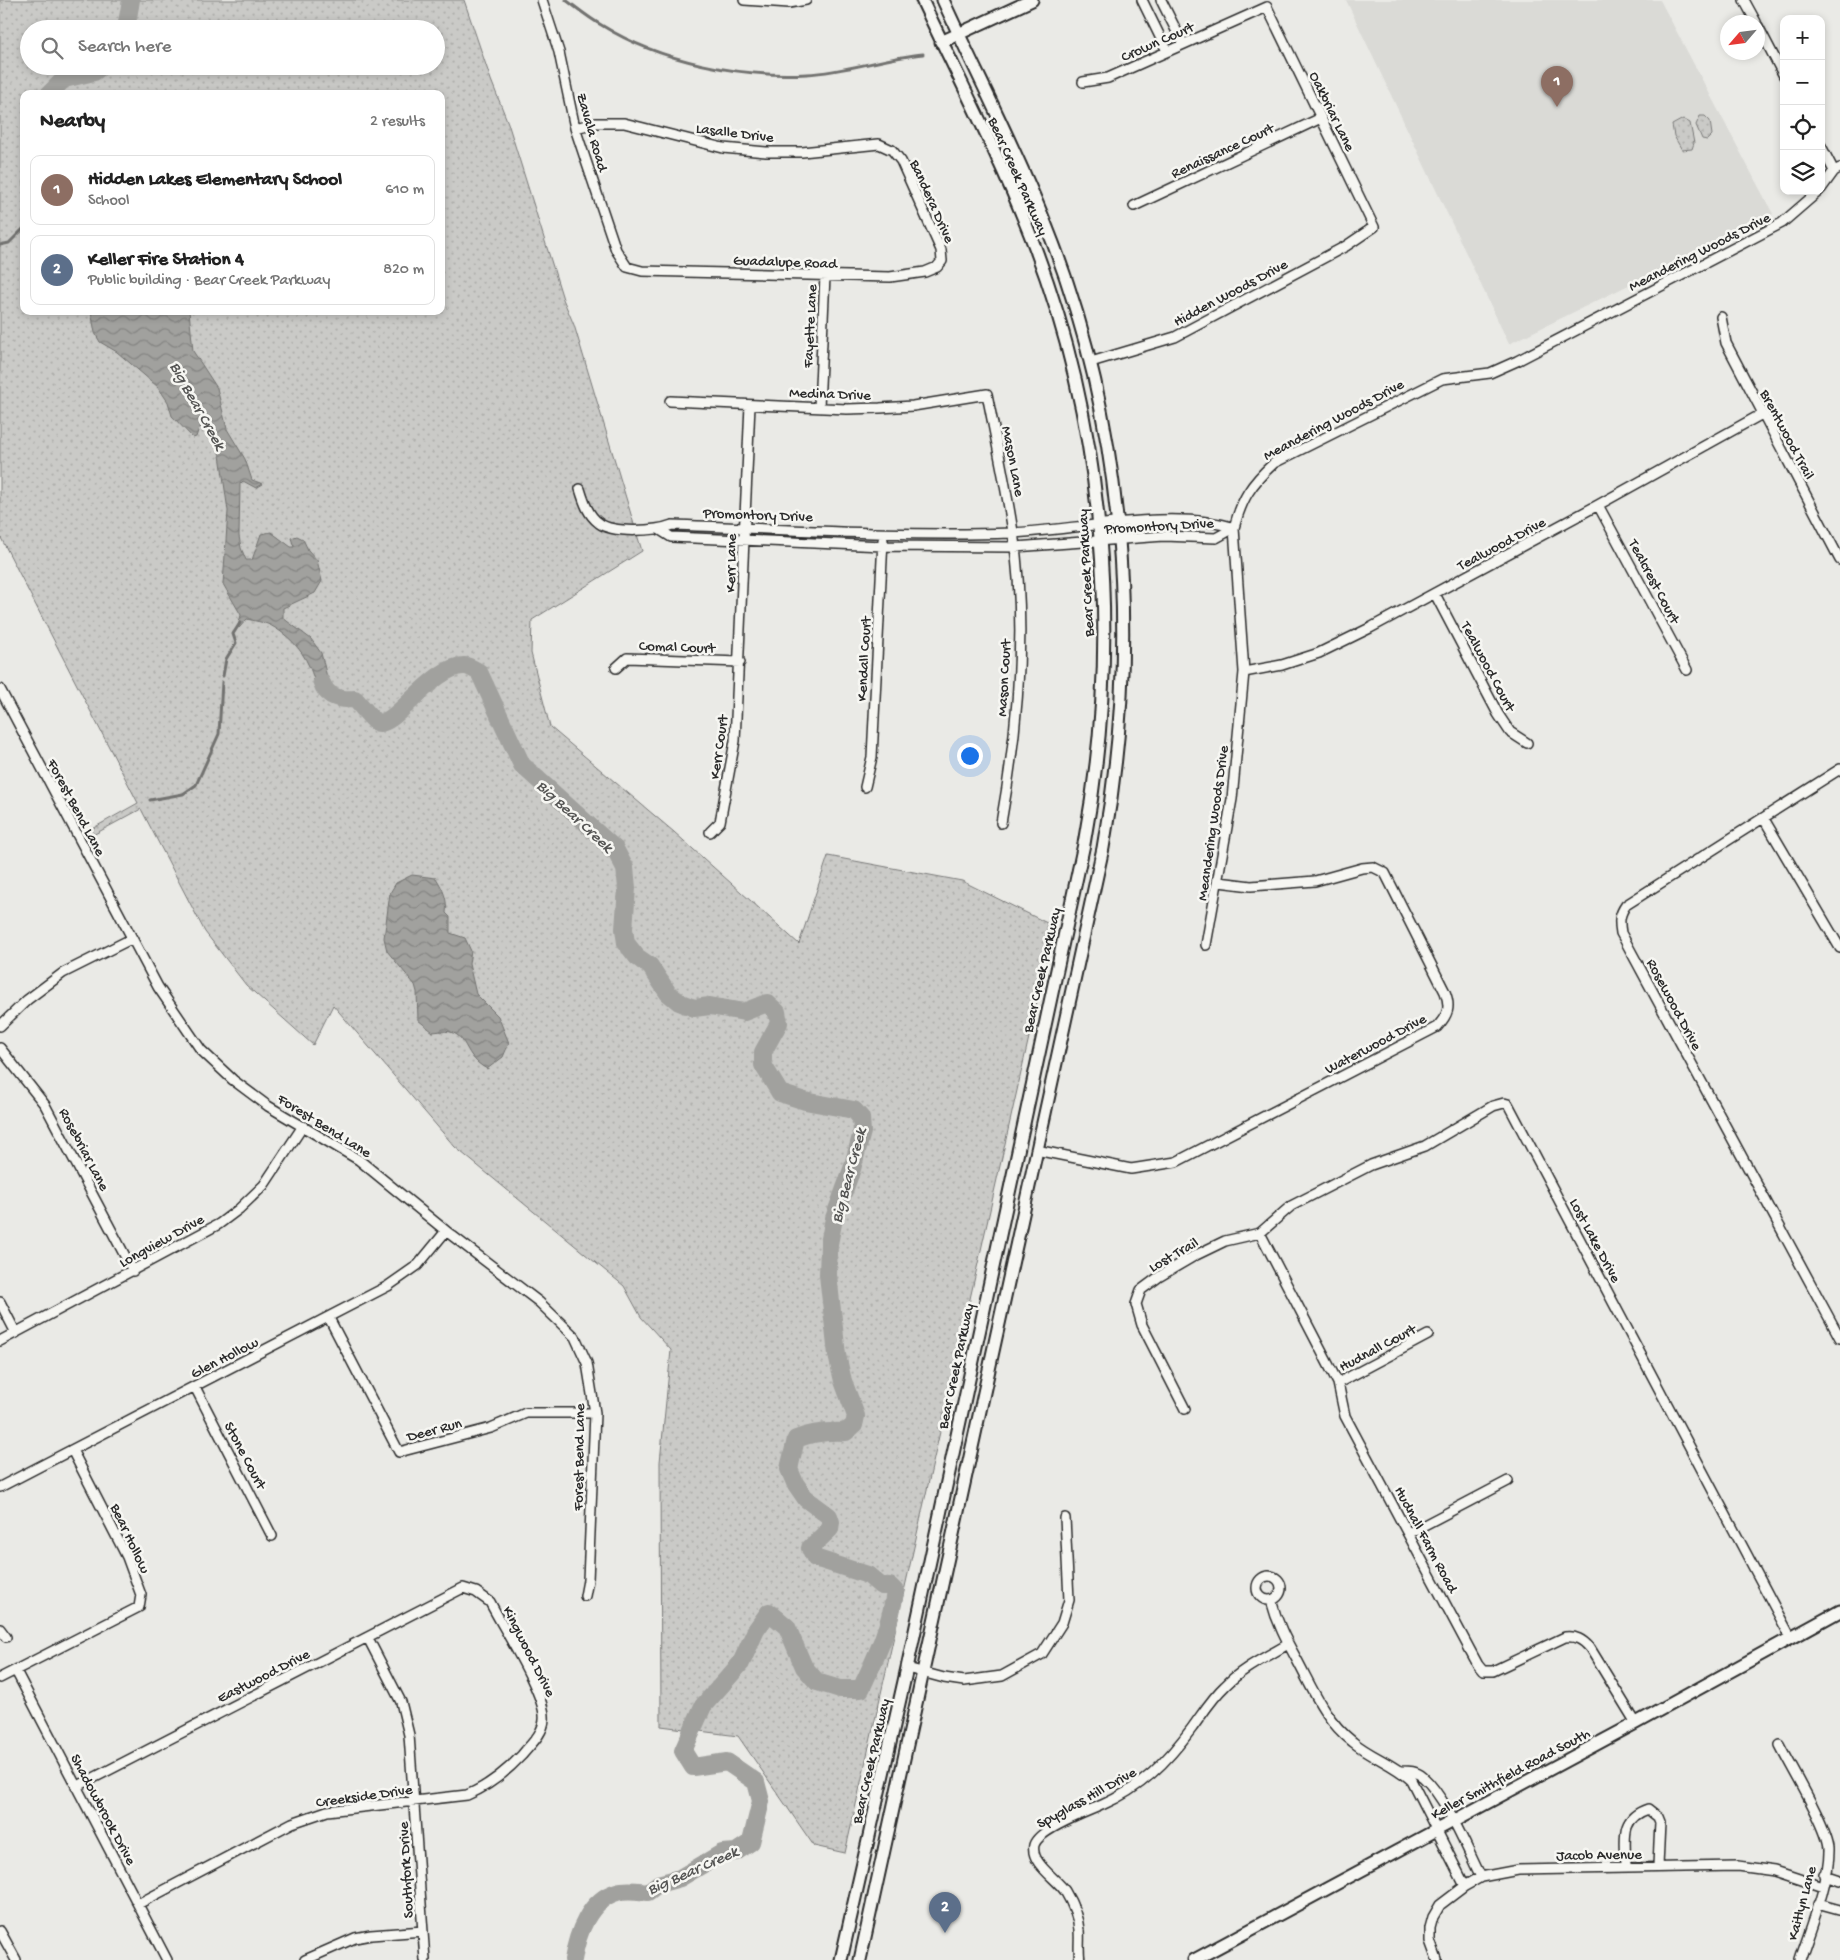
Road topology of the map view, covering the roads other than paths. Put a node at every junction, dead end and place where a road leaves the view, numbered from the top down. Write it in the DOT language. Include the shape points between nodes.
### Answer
graph roads {
  1 [pos="542,0"];
  2 [pos="744,0"];
  3 [pos="806,0"];
  4 [pos="922,0"];
  5 [pos="943,0"];
  6 [pos="1032,0"];
  7 [pos="1142,0"];
  8 [pos="1161,0"];
  9 [pos="1744,0"];
  10 [pos="1267,7"];
  11 [pos="1752,15"];
  12 [pos="958,34"];
  13 [pos="1765,39"];
  14 [pos="941,42"];
  15 [pos="1182,44"];
  16 [pos="1167,51"];
  17 [pos="1780,68"];
  18 [pos="1083,82"];
  19 [pos="1320,118"];
  20 [pos="575,128"];
  21 [pos="892,150"];
  22 [pos="1824,150"];
  23 [pos="1837,170"];
  24 [pos="1825,184"];
  25 [pos="1814,195"];
  26 [pos="1134,206"];
  27 [pos="1374,226"];
  28 [pos="940,265"];
  29 [pos="627,267"];
  30 [pos="825,276"];
  31 [pos="1721,318"];
  32 [pos="1090,362"];
  33 [pos="987,394"];
  34 [pos="670,401"];
  35 [pos="750,405"];
  36 [pos="819,406"];
  37 [pos="1762,414"];
  38 [pos="580,490"];
  39 [pos="1598,505"];
  40 [pos="1163,521"];
  41 [pos="1117,524"];
  42 [pos="1098,526"];
  43 [pos="744,527"];
  44 [pos="1056,528"];
  45 [pos="1234,528"];
  46 [pos="660,530"];
  47 [pos="884,533"];
  48 [pos="1013,533"];
  49 [pos="1164,536"];
  50 [pos="744,540"];
  51 [pos="1118,540"];
  52 [pos="1100,542"];
  53 [pos="1058,544"];
  54 [pos="883,546"];
  55 [pos="1014,547"];
  56 [pos="1840,560"];
  57 [pos="1435,594"];
  58 [pos="740,662"];
  59 [pos="616,668"];
  60 [pos="1687,670"];
  61 [pos="1244,672"];
  62 [pos="0,689"];
  63 [pos="1528,743"];
  64 [pos="1840,769"];
  65 [pos="865,786"];
  66 [pos="1764,819"];
  67 [pos="1001,823"];
  68 [pos="710,832"];
  69 [pos="1219,882"];
  70 [pos="131,939"];
  71 [pos="1206,945"];
  72 [pos="1840,948"];
  73 [pos="0,1026"];
  74 [pos="0,1048"];
  75 [pos="303,1126"];
  76 [pos="1036,1150"];
  77 [pos="446,1231"];
  78 [pos="1260,1233"];
  79 [pos="133,1271"];
  80 [pos="0,1302"];
  81 [pos="329,1318"];
  82 [pos="16,1333"];
  83 [pos="1428,1335"];
  84 [pos="1840,1338"];
  85 [pos="0,1341"];
  86 [pos="1338,1383"];
  87 [pos="195,1388"];
  88 [pos="1185,1409"];
  89 [pos="594,1413"];
  90 [pos="72,1450"];
  91 [pos="1508,1481"];
  92 [pos="0,1487"];
  93 [pos="1065,1518"];
  94 [pos="1409,1533"];
  95 [pos="272,1536"];
  96 [pos="463,1588"];
  97 [pos="585,1596"];
  98 [pos="1271,1600"];
  99 [pos="1840,1611"];
  100 [pos="0,1629"];
  101 [pos="6,1637"];
  102 [pos="368,1638"];
  103 [pos="1791,1638"];
  104 [pos="1288,1644"];
  105 [pos="907,1668"];
  106 [pos="16,1671"];
  107 [pos="924,1672"];
  108 [pos="0,1678"];
  109 [pos="544,1713"];
  110 [pos="1636,1723"];
  111 [pos="1780,1746"];
  112 [pos="1401,1771"];
  113 [pos="76,1787"];
  114 [pos="415,1802"];
  115 [pos="876,1802"];
  116 [pos="894,1807"];
  117 [pos="1452,1821"];
  118 [pos="1435,1830"];
  119 [pos="1658,1866"];
  120 [pos="1626,1867"];
  121 [pos="1825,1875"];
  122 [pos="860,1876"];
  123 [pos="1481,1877"];
  124 [pos="878,1880"];
  125 [pos="1840,1880"];
  126 [pos="1465,1886"];
  127 [pos="1823,1887"];
  128 [pos="138,1904"];
  129 [pos="1818,1904"];
  130 [pos="1840,1910"];
  131 [pos="0,1931"];
  132 [pos="423,1931"];
  133 [pos="16,1960"];
  134 [pos="167,1960"];
  135 [pos="305,1960"];
  136 [pos="425,1960"];
  137 [pos="841,1960"];
  138 [pos="860,1960"];
  139 [pos="1080,1960"];
  140 [pos="1194,1960"];
  141 [pos="1438,1960"];
  142 [pos="1800,1960"];
  1 -- 20 [label="street, Zavala Road" via="559,52"];
  2 -- 3 [label="street" via="790,3"];
  4 -- 14 [label="main road, Bear Creek Parkway"];
  5 -- 12 [label="main road, Bear Creek Parkway"];
  6 -- 12 [label="main road"];
  7 -- 16 [label="street"];
  8 -- 15 [label="street"];
  9 -- 11 [label="street"];
  10 -- 15 [label="street, Crown Court"];
  10 -- 19 [label="street, Oakbriar Lane"];
  12 -- 14 [label="main road"];
  12 -- 32 [label="main road, Bear Creek Parkway" via="1047,227"];
  13 -- 17 [label="street"];
  14 -- 42 [label="main road, Bear Creek Parkway" via="1012,191 1056,309 1090,450"];
  15 -- 16 [label="street, Crown Court"];
  16 -- 18 [label="street, Crown Court" via="1108,78"];
  19 -- 26 [label="street, Renaissance Court"];
  19 -- 27 [label="street, Oakbriar Lane"];
  20 -- 21 [label="street, Lasalle Drive" via="596,123 624,123 723,148 766,152 802,152 879,144"];
  20 -- 29 [label="street, Zavala Road" via="616,250"];
  21 -- 28 [label="street, Bandera Drive" via="901,161 941,250"];
  22 -- 23 [label="street"];
  23 -- 24 [label="street, Meandering Woods Drive"];
  25 -- 45 [label="street, Meandering Woods Drive" via="1782,223 1517,361 1490,373 1442,379 1274,463 1255,480 1240,506"];
  27 -- 32 [label="street, Hidden Woods Drive" via="1346,246 1175,337"];
  28 -- 30 [label="street, Guadalupe Road" via="925,272 890,277"];
  29 -- 30 [label="street, Guadalupe Road" via="642,271"];
  30 -- 36 [label="street, Fayette Lane"];
  31 -- 37 [label="street, Brentwood Trail" via="1726,344"];
  32 -- 41 [label="main road, Bear Creek Parkway" via="1108,447"];
  33 -- 36 [label="street, Medina Drive" via="880,408"];
  33 -- 48 [label="street, Mason Lane"];
  34 -- 35 [label="street, Medina Drive"];
  35 -- 36 [label="street, Medina Drive"];
  35 -- 43 [label="street, Kerr Lane"];
  37 -- 39 [label="street, Tealwood Drive"];
  37 -- 56 [label="street, Brentwood Trail"];
  38 -- 46 [label="street, Promontory Drive" via="587,509 600,524 615,529"];
  39 -- 57 [label="street, Tealwood Drive"];
  39 -- 60 [label="street, Tealcrest Court"];
  40 -- 41 [label="street, Promontory Drive"];
  40 -- 45 [label="street, Promontory Drive" via="1217,522"];
  40 -- 49 [label="street"];
  41 -- 42 [label="street, Promontory Drive"];
  41 -- 51 [label="main road, Bear Creek Parkway"];
  42 -- 44 [label="street, Promontory Drive"];
  42 -- 52 [label="main road, Bear Creek Parkway"];
  43 -- 46 [label="street, Promontory Drive" via="672,525"];
  43 -- 47 [label="street, Promontory Drive"];
  43 -- 50 [label="street, Kerr Lane"];
  44 -- 48 [label="street, Promontory Drive"];
  44 -- 53 [label="street"];
  45 -- 49 [label="street, Promontory Drive" via="1216,538"];
  45 -- 61 [label="street, Meandering Woods Drive"];
  46 -- 50 [label="street, Promontory Drive" via="671,537"];
  47 -- 48 [label="street, Promontory Drive"];
  47 -- 54 [label="street, Kendall Court"];
  48 -- 55 [label="street, Mason Court"];
  49 -- 51 [label="street, Promontory Drive"];
  50 -- 54 [label="street, Promontory Drive"];
  50 -- 58 [label="street, Kerr Lane"];
  51 -- 52 [label="street, Promontory Drive"];
  51 -- 76 [label="main road, Bear Creek Parkway" via="1122,683 1116,765 1103,848"];
  52 -- 53 [label="street, Promontory Drive"];
  52 -- 105 [label="main road, Bear Creek Parkway" via="1103,682 1093,798"];
  53 -- 55 [label="street, Promontory Drive"];
  54 -- 55 [label="street, Promontory Drive"];
  54 -- 65 [label="street, Kendall Court" via="872,758"];
  55 -- 67 [label="street, Mason Court" via="1018,600 1017,694 1009,779"];
  57 -- 61 [label="street, Tealwood Drive" via="1319,653 1282,665"];
  57 -- 63 [label="street, Tealwood Court" via="1498,714 1510,732"];
  58 -- 59 [label="street, Comal Court" via="627,658"];
  58 -- 68 [label="street, Kerr Court" via="735,741 720,822"];
  61 -- 69 [label="street, Meandering Woods Drive" via="1232,799"];
  62 -- 70 [label="street, Forest Bend Lane"];
  64 -- 66 [label="street, Rosewood Drive"];
  66 -- 72 [label="street"];
  66 -- 84 [label="street, Rosewood Drive" via="1626,905 1619,921 1621,933"];
  69 -- 71 [label="street, Meandering Woods Drive"];
  69 -- 76 [label="street, Waterwood Drive" via="1250,886 1315,881 1373,867 1384,873 1445,992 1449,1010 1446,1018 1437,1026 1176,1162 1130,1169"];
  70 -- 73 [label="street" via="63,973 27,1000"];
  70 -- 75 [label="street, Forest Bend Lane" via="172,1011 201,1050 250,1093"];
  74 -- 79 [label="street, Rosebriar Lane" via="46,1105"];
  75 -- 77 [label="street, Forest Bend Lane" via="359,1160"];
  75 -- 79 [label="street, Longview Drive" via="264,1185 239,1209 219,1224"];
  76 -- 107 [label="main road, Bear Creek Parkway"];
  77 -- 81 [label="street, Glen Hollow" via="408,1273"];
  77 -- 89 [label="street, Forest Bend Lane" via="539,1302 575,1337 587,1363"];
  78 -- 86 [label="street, Hudnall Farm Road"];
  78 -- 88 [label="street, Lost Trail" via="1225,1241 1160,1276 1141,1290 1136,1304 1142,1325"];
  78 -- 103 [label="street, Lost Lake Drive" via="1291,1206 1371,1165 1425,1146 1494,1106 1508,1104"];
  79 -- 82 [label="street, Longview Drive"];
  80 -- 82 [label="street"];
  81 -- 87 [label="street, Glen Hollow"];
  81 -- 89 [label="street, Deer Run" via="399,1452 491,1428 526,1413"];
  82 -- 85 [label="street, Longview Drive"];
  83 -- 86 [label="street, Hudnall Court"];
  86 -- 94 [label="street, Hudnall Farm Road" via="1345,1416"];
  87 -- 90 [label="street, Glen Hollow"];
  87 -- 95 [label="street, Stone Court"];
  89 -- 97 [label="street, Forest Bend Lane"];
  90 -- 92 [label="street, Glen Hollow"];
  90 -- 106 [label="street, Bear Hollow" via="127,1557 141,1595 139,1607"];
  91 -- 94 [label="street"];
  93 -- 107 [label="street" via="1069,1600 1062,1623 1042,1654 1002,1676 964,1681"];
  94 -- 110 [label="street, Hudnall Farm Road" via="1483,1671 1492,1671 1574,1636 1590,1648"];
  96 -- 102 [label="street, Eastwood Drive"];
  96 -- 109 [label="street, Kingwood Drive" via="490,1602 542,1701"];
  98 -- 104 [label="street" via="1277,1623"];
  99 -- 103 [label="main road, Keller Smithfield Road South"];
  100 -- 101 [label="street"];
  102 -- 113 [label="street, Eastwood Drive"];
  102 -- 114 [label="street, Southfork Drive" via="406,1718"];
  103 -- 110 [label="main road, Keller Smithfield Road South"];
  104 -- 112 [label="street" via="1318,1703 1331,1720 1354,1743"];
  104 -- 139 [label="street, Spyglass Hill Drive" via="1226,1684 1166,1762 1149,1777 1115,1799 1061,1823 1035,1844 1034,1853 1064,1890 1074,1912 1079,1930"];
  105 -- 107 [label="street"];
  105 -- 115 [label="main road, Bear Creek Parkway"];
  106 -- 108 [label="street, Bear Hollow"];
  106 -- 113 [label="street, Shadowbrook Drive"];
  107 -- 116 [label="main road, Bear Creek Parkway"];
  109 -- 114 [label="street, Creekside Drive" via="541,1731 532,1743 512,1766 488,1785 467,1795"];
  110 -- 117 [label="main road, Keller Smithfield Road South"];
  111 -- 121 [label="street, Kaitlyn Lane" via="1827,1839 1829,1849"];
  112 -- 117 [label="street" via="1411,1770 1422,1776"];
  112 -- 118 [label="street" via="1411,1780"];
  113 -- 128 [label="street, Shadowbrook Drive"];
  114 -- 128 [label="street, Creekside Drive" via="316,1813"];
  114 -- 132 [label="street, Southfork Drive"];
  115 -- 116 [label="main road"];
  115 -- 122 [label="main road, Bear Creek Parkway"];
  116 -- 124 [label="main road, Bear Creek Parkway"];
  117 -- 118 [label="main road, Keller Smithfield Road South"];
  117 -- 123 [label="street"];
  118 -- 126 [label="street"];
  118 -- 140 [label="main road, Keller Smithfield Road South"];
  119 -- 120 [label="street, Jacob Avenue"];
  119 -- 120 [label="street" via="1660,1822 1648,1809 1627,1822"];
  119 -- 127 [label="street, Jacob Avenue" via="1738,1866 1774,1871"];
  120 -- 123 [label="street, Jacob Avenue" via="1518,1870"];
  121 -- 125 [label="street"];
  121 -- 127 [label="street, Kaitlyn Lane"];
  122 -- 124 [label="main road"];
  122 -- 137 [label="main road, Bear Creek Parkway"];
  123 -- 126 [label="street, Jacob Avenue"];
  124 -- 138 [label="main road, Bear Creek Parkway"];
  126 -- 141 [label="street, Jacob Avenue" via="1440,1906 1433,1917 1430,1941"];
  127 -- 129 [label="street, Kaitlyn Lane"];
  128 -- 134 [label="street, Shadowbrook Drive"];
  129 -- 130 [label="street"];
  129 -- 142 [label="street, Kaitlyn Lane"];
  131 -- 133 [label="street"];
  132 -- 135 [label="street" via="355,1938"];
  132 -- 136 [label="street, Southfork Drive"];
}
